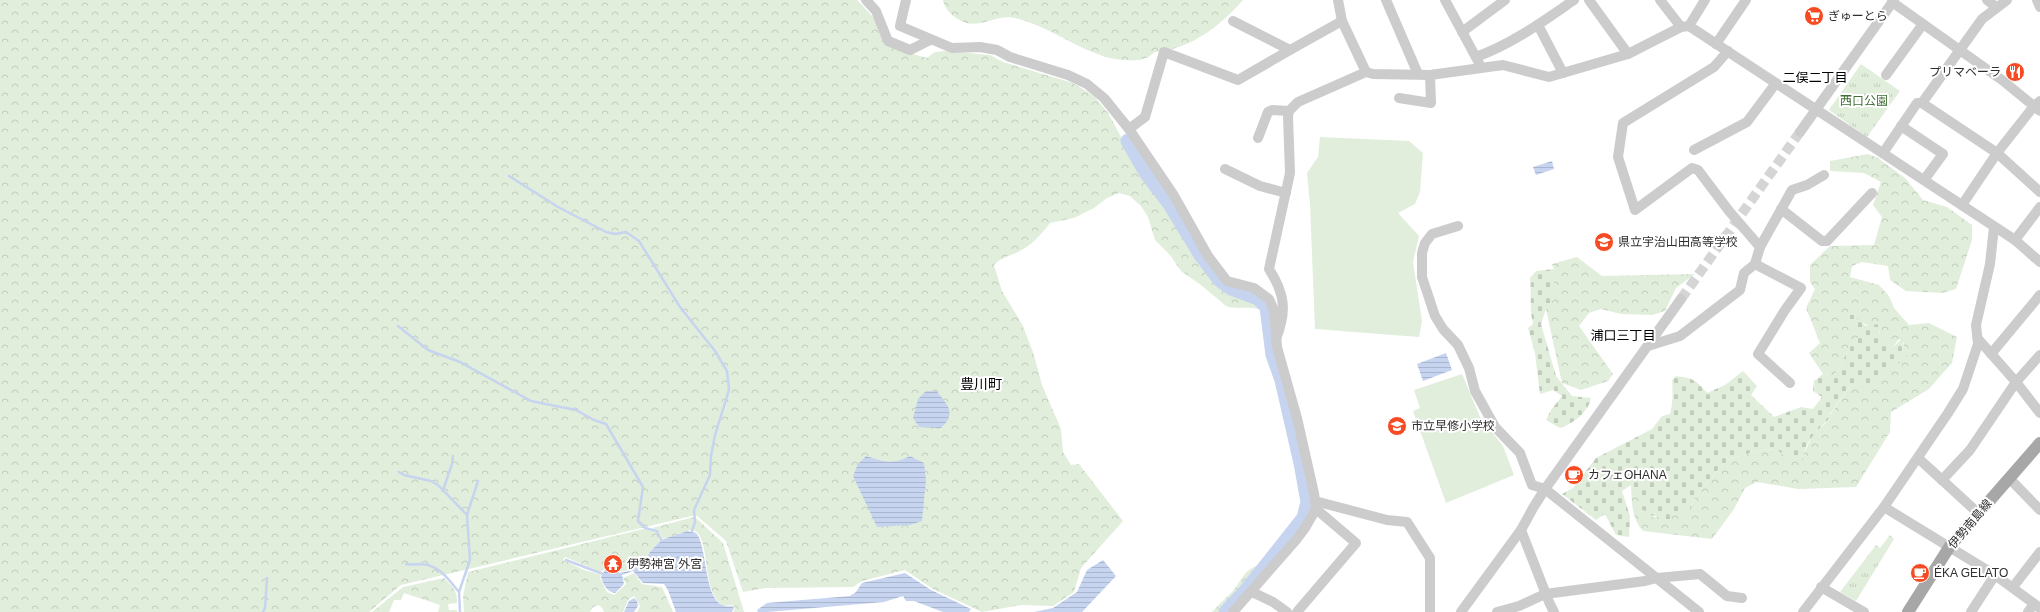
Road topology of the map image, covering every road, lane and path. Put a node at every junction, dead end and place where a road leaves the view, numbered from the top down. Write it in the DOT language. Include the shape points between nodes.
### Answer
graph roads {
  1 [pos="866,0"];
  2 [pos="906,0"];
  3 [pos="1338,0"];
  4 [pos="1386,0"];
  5 [pos="1445,0"];
  6 [pos="1505,0"];
  7 [pos="1574,0"];
  8 [pos="1589,0"];
  9 [pos="1660,0"];
  10 [pos="1705,0"];
  11 [pos="1746,0"];
  12 [pos="1987,0"];
  13 [pos="2007,0"];
  14 [pos="2037,0"];
  15 [pos="1893,1"];
  16 [pos="1996,7"];
  17 [pos="2040,7"];
  18 [pos="1233,21"];
  19 [pos="1342,22"];
  20 [pos="1923,24"];
  21 [pos="1538,25"];
  22 [pos="1685,26"];
  23 [pos="1462,32"];
  24 [pos="930,40"];
  25 [pos="1716,44"];
  26 [pos="1290,50"];
  27 [pos="1728,51"];
  28 [pos="1960,51"];
  29 [pos="1628,54"];
  30 [pos="1476,57"];
  31 [pos="1481,67"];
  32 [pos="1366,72"];
  33 [pos="1563,73"];
  34 [pos="1418,74"];
  35 [pos="1430,75"];
  36 [pos="1886,75"];
  37 [pos="1776,83"];
  38 [pos="1399,98"];
  39 [pos="1922,103"];
  40 [pos="2038,106"];
  41 [pos="1817,110"];
  42 [pos="1289,111"];
  43 [pos="1901,126"];
  44 [pos="1129,129"];
  45 [pos="1800,132"];
  46 [pos="1258,138"];
  47 [pos="1694,150"];
  48 [pos="1883,153"];
  49 [pos="1996,153"];
  50 [pos="1225,169"];
  51 [pos="1824,175"];
  52 [pos="1924,180"];
  53 [pos="1872,192"];
  54 [pos="2040,192"];
  55 [pos="1286,193"];
  56 [pos="1962,205"];
  57 [pos="2040,207"];
  58 [pos="1781,209"];
  59 [pos="1458,226"];
  60 [pos="1994,227"];
  61 [pos="2015,240"];
  62 [pos="1760,247"];
  63 [pos="2040,262"];
  64 [pos="1755,264"];
  65 [pos="2040,295"];
  66 [pos="1681,299"];
  67 [pos="1276,339"];
  68 [pos="1979,340"];
  69 [pos="1648,346"];
  70 [pos="1991,354"];
  71 [pos="2040,355"];
  72 [pos="2016,382"];
  73 [pos="1790,383"];
  74 [pos="2040,413"];
  75 [pos="2040,443"];
  76 [pos="1918,458"];
  77 [pos="2009,478"];
  78 [pos="1942,480"];
  79 [pos="1545,489"];
  80 [pos="1315,505"];
  81 [pos="1884,507"];
  82 [pos="2040,510"];
  83 [pos="1978,512"];
  84 [pos="1521,530"];
  85 [pos="1950,546"];
  86 [pos="2040,552"];
  87 [pos="1995,575"];
  88 [pos="1658,578"];
  89 [pos="1822,587"];
  90 [pos="2013,587"];
  91 [pos="1252,592"];
  92 [pos="1545,594"];
  93 [pos="1742,598"];
  94 [pos="2034,608"];
  95 [pos="1233,612"];
  96 [pos="1287,612"];
  97 [pos="1297,612"];
  98 [pos="1430,612"];
  99 [pos="1461,612"];
  100 [pos="1498,612"];
  101 [pos="1554,612"];
  102 [pos="1699,612"];
  103 [pos="1803,612"];
  104 [pos="1864,612"];
  105 [pos="1908,612"];
  106 [pos="1971,612"];
  1 -- 24 [label="street" via="876,11 888,41 910,50"];
  2 -- 24 [label="street" via="900,26"];
  3 -- 19 [label="street"];
  4 -- 34 [label="street"];
  5 -- 23 [label="street"];
  6 -- 23 [label="street"];
  7 -- 21 [label="street"];
  8 -- 29 [label="street"];
  9 -- 22 [label="street"];
  10 -- 22 [label="street"];
  11 -- 25 [label="street"];
  12 -- 16 [label="street"];
  13 -- 16 [label="street"];
  14 -- 17 [label="street"];
  15 -- 20 [label="street"];
  15 -- 41 [label="street"];
  16 -- 28 [label="street" via="1982,19"];
  18 -- 26 [label="street"];
  19 -- 26 [label="street"];
  19 -- 32 [label="street"];
  20 -- 28 [label="street"];
  20 -- 36 [label="street"];
  21 -- 30 [label="street" via="1499,49"];
  21 -- 33 [label="street"];
  22 -- 25 [label="street"];
  22 -- 29 [label="street"];
  23 -- 30 [label="street"];
  24 -- 44 [label="street" via="952,48 980,47 997,50 1010,57 1068,75 1087,84 1104,98"];
  25 -- 27 [label="street"];
  26 -- 44 [label="street" via="1238,80 1164,52 1145,117"];
  27 -- 37 [label="street"];
  27 -- 62 [label="street" via="1714,67 1623,123 1618,157 1636,210 1692,168 1698,170 1728,211"];
  28 -- 39 [label="street"];
  28 -- 40 [label="street"];
  29 -- 33 [label="street"];
  30 -- 31 [label="street"];
  31 -- 33 [label="street" via="1510,66 1549,77"];
  31 -- 35 [label="street"];
  32 -- 34 [label="street"];
  32 -- 42 [label="street" via="1302,100"];
  34 -- 35 [label="street"];
  35 -- 38 [label="street" via="1431,103"];
  37 -- 41 [label="street"];
  37 -- 47 [label="street" via="1747,122"];
  39 -- 43 [label="street" via="1917,102"];
  39 -- 49 [label="street"];
  40 -- 49 [label="street"];
  41 -- 45 [label="street"];
  41 -- 48 [label="street"];
  42 -- 46 [label="street" via="1268,112"];
  42 -- 55 [label="street" via="1290,173"];
  43 -- 48 [label="street"];
  43 -- 52 [label="street" via="1943,154"];
  44 -- 67 [label="street" via="1163,178 1208,256 1227,281 1254,288 1269,299 1274,310"];
  48 -- 52 [label="street"];
  49 -- 54 [label="street"];
  49 -- 56 [label="street"];
  50 -- 55 [label="street" via="1260,186"];
  51 -- 58 [label="street" via="1807,185 1794,188"];
  52 -- 56 [label="street"];
  53 -- 58 [label="street" via="1827,241 1822,241"];
  55 -- 67 [label="street" via="1269,269 1279,286 1283,300 1281,327"];
  56 -- 60 [label="street"];
  57 -- 61 [label="street"];
  58 -- 62 [label="street"];
  59 -- 79 [label="street" via="1432,234 1425,243 1422,253 1422,277 1435,316 1458,346 1469,368 1475,391 1495,427 1520,453 1532,485"];
  60 -- 61 [label="street"];
  60 -- 68 [label="street" via="1990,264 1976,325"];
  61 -- 63 [label="street"];
  62 -- 64 [label="street"];
  64 -- 69 [label="street" via="1744,273 1740,290 1680,336"];
  64 -- 73 [label="street" via="1801,288 1758,354"];
  65 -- 70 [label="street"];
  66 -- 69 [label="street"];
  67 -- 80 [label="street" via="1297,418"];
  68 -- 70 [label="street"];
  68 -- 76 [label="street" via="1963,389"];
  69 -- 79 [label="street"];
  70 -- 72 [label="street"];
  71 -- 72 [label="street"];
  72 -- 74 [label="street"];
  72 -- 78 [label="street" via="1983,433"];
  75 -- 77 [label="main road, 伊勢南島線"];
  76 -- 78 [label="street"];
  76 -- 81 [label="street"];
  77 -- 82 [label="street"];
  77 -- 83 [label="main road, 伊勢南島線"];
  78 -- 83 [label="street"];
  79 -- 84 [label="street"];
  79 -- 88 [label="street"];
  80 -- 91 [label="street" via="1305,528"];
  80 -- 97 [label="street" via="1356,542"];
  80 -- 98 [label="street" via="1407,522 1430,558"];
  81 -- 85 [label="street"];
  81 -- 89 [label="street"];
  83 -- 85 [label="main road, 伊勢南島線"];
  84 -- 92 [label="street"];
  84 -- 99 [label="street"];
  85 -- 87 [label="street"];
  85 -- 105 [label="main road, 伊勢南島線"];
  86 -- 90 [label="street"];
  87 -- 90 [label="street"];
  87 -- 106 [label="street"];
  88 -- 92 [label="street" via="1645,582"];
  88 -- 93 [label="street" via="1700,574 1727,596"];
  88 -- 102 [label="street"];
  89 -- 103 [label="street"];
  89 -- 104 [label="street"];
  90 -- 94 [label="street"];
  91 -- 95 [label="street"];
  91 -- 96 [label="street"];
  92 -- 100 [label="street"];
  92 -- 101 [label="street"];
}
